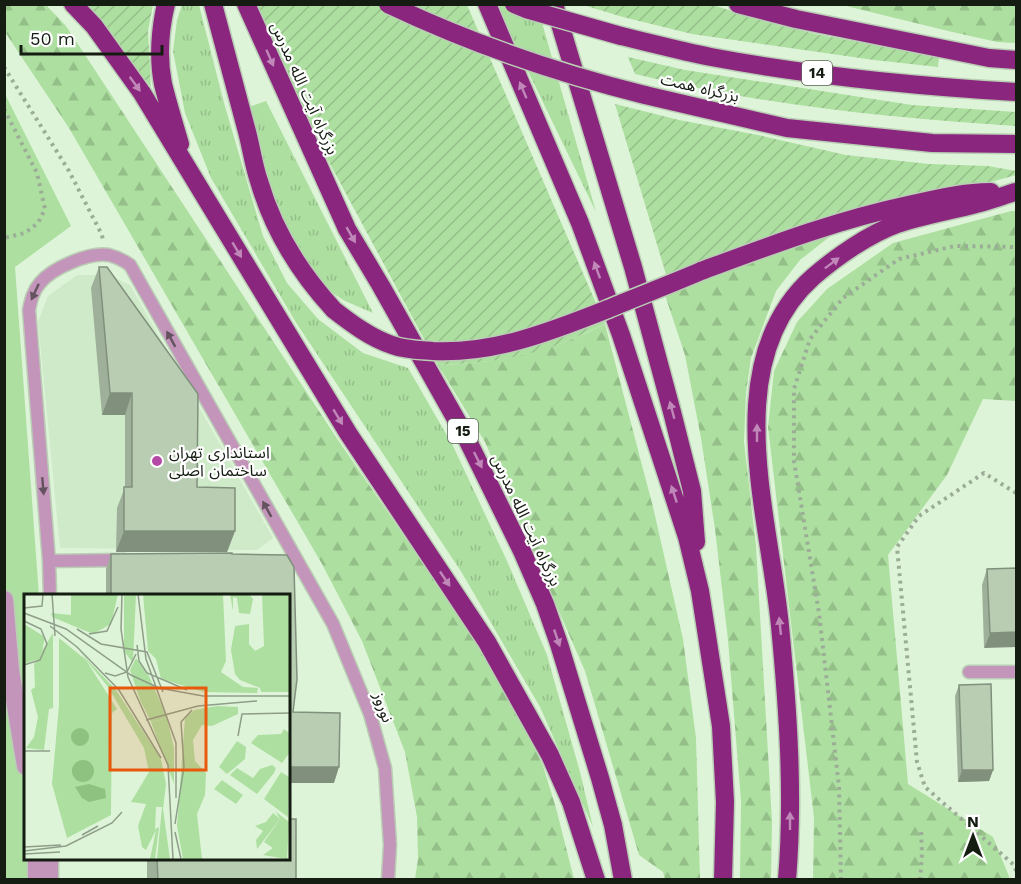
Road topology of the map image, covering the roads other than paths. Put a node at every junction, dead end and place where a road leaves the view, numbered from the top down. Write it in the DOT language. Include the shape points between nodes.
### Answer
graph roads {
  1 [pos="73,4"];
  2 [pos="166,4"];
  3 [pos="213,4"];
  4 [pos="246,4"];
  5 [pos="388,4"];
  6 [pos="487,4"];
  7 [pos="514,4"];
  8 [pos="554,4"];
  9 [pos="738,4"];
  10 [pos="1017,60"];
  11 [pos="1017,92"];
  12 [pos="1017,144"];
  13 [pos="184,162"];
  14 [pos="1016,191"];
  15 [pos="132,560"];
  16 [pos="50,561"];
  17 [pos="700,591"];
  18 [pos="50,594"];
  19 [pos="4,600"];
  20 [pos="969,672"];
  21 [pos="1017,672"];
  22 [pos="24,754"];
  23 [pos="37,860"];
  24 [pos="52,860"];
  25 [pos="37,879"];
  26 [pos="52,879"];
  27 [pos="388,879"];
  28 [pos="596,879"];
  29 [pos="623,879"];
  30 [pos="723,879"];
  31 [pos="787,879"];
  1 -- 13 [label="highway, one-way" via="94,26 142,93"];
  2 -- 13 [label="highway" via="162,21 163,83"];
  3 -- 14 [label="highway, bridge" via="259,182 286,246 334,310 356,327 393,346 437,351 482,349 543,334 701,271 844,221 936,198"];
  4 -- 29 [label="highway, بزرگراه آیت الله مدرس / 15, one-way" via="347,229 466,437 545,604 600,778"];
  5 -- 12 [label="highway, بزرگراه همت, bridge" via="560,72 787,128 932,143"];
  17 -- 6 [label="highway, one-way" via="681,518 621,335 580,223"];
  7 -- 11 [label="highway, بزرگراه همت / 14, bridge" via="621,36 710,56 874,81"];
  17 -- 8 [label="highway, one-way" via="692,491 633,267"];
  9 -- 10 [label="highway" via="989,58"];
  13 -- 28 [label="highway, one-way" via="348,432 493,652 550,755 571,802"];
  31 -- 14 [label="highway, one-way" via="790,767 783,661 757,443 757,404 772,333 793,298 813,277 871,237 895,225"];
  15 -- 16 [label="lane"];
  16 -- 18 [label="lane"];
  27 -- 16 [label="lane, نوروز, one-way" via="385,768 370,714 333,624 290,560 130,265 107,255 87,257 50,274 32,296 29,309"];
  17 -- 30 [label="highway" via="721,726"];
  19 -- 22 [label="street" via="10,670"];
  20 -- 21 [label="lane"];
  23 -- 25 [label="street"];
  24 -- 26 [label="lane"];
}
